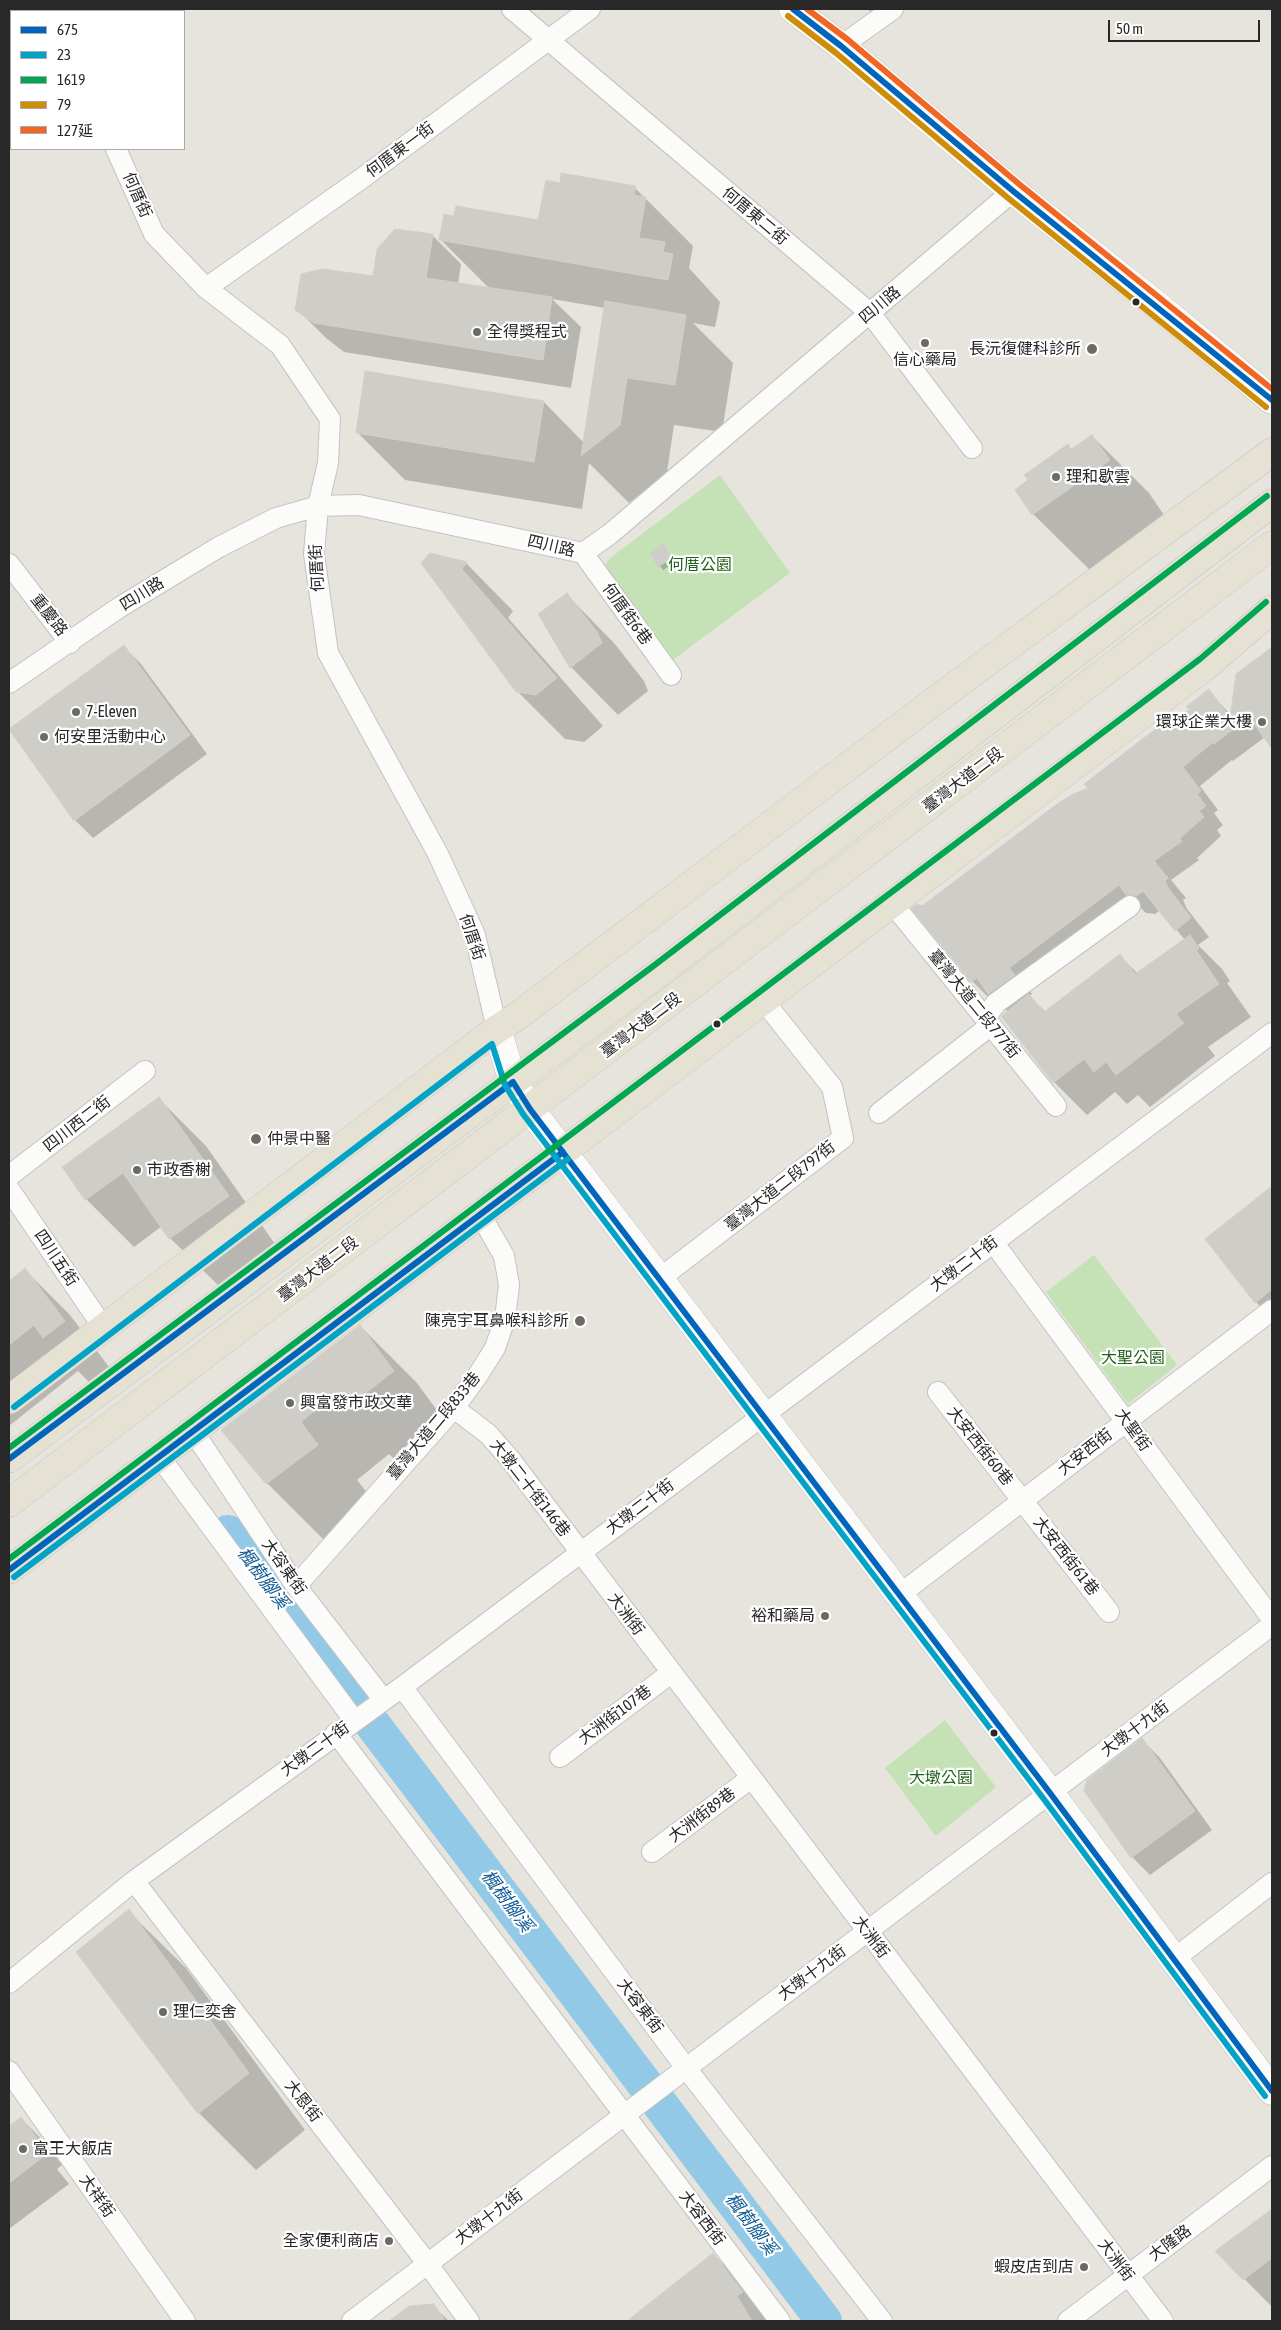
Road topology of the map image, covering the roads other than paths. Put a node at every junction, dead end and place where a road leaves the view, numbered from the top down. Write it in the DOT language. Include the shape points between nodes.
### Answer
graph roads {
  1 [pos="512,9"];
  2 [pos="590,9"];
  3 [pos="793,9"];
  4 [pos="893,9"];
  5 [pos="549,39"];
  6 [pos="841,46"];
  7 [pos="116,150"];
  8 [pos="1014,192"];
  9 [pos="206,288"];
  10 [pos="870,313"];
  11 [pos="1272,400"];
  12 [pos="972,448"];
  13 [pos="1272,452"];
  14 [pos="1272,503"];
  15 [pos="318,506"];
  16 [pos="1272,545"];
  17 [pos="583,553"];
  18 [pos="9,564"];
  19 [pos="1272,608"];
  20 [pos="70,643"];
  21 [pos="671,674"];
  22 [pos="9,683"];
  23 [pos="892,903"];
  24 [pos="1130,906"];
  25 [pos="763,1000"];
  26 [pos="988,1021"];
  27 [pos="497,1029"];
  28 [pos="1272,1033"];
  29 [pos="145,1071"];
  30 [pos="513,1082"];
  31 [pos="1056,1106"];
  32 [pos="530,1109"];
  33 [pos="879,1113"];
  34 [pos="562,1152"];
  35 [pos="9,1176"];
  36 [pos="9,1188"];
  37 [pos="480,1214"];
  38 [pos="993,1242"];
  39 [pos="659,1279"];
  40 [pos="1272,1310"];
  41 [pos="103,1327"];
  42 [pos="938,1392"];
  43 [pos="9,1400"];
  44 [pos="454,1408"];
  45 [pos="762,1415"];
  46 [pos="1126,1420"];
  47 [pos="192,1431"];
  48 [pos="160,1456"];
  49 [pos="9,1459"];
  50 [pos="1022,1500"];
  51 [pos="9,1503"];
  52 [pos="580,1553"];
  53 [pos="9,1570"];
  54 [pos="296,1586"];
  55 [pos="899,1595"];
  56 [pos="1109,1612"];
  57 [pos="1272,1619"];
  58 [pos="1272,1625"];
  59 [pos="671,1673"];
  60 [pos="402,1687"];
  61 [pos="384,1699"];
  62 [pos="354,1720"];
  63 [pos="336,1733"];
  64 [pos="560,1757"];
  65 [pos="751,1778"];
  66 [pos="1050,1793"];
  67 [pos="652,1852"];
  68 [pos="134,1881"];
  69 [pos="1272,1883"];
  70 [pos="867,1931"];
  71 [pos="1174,1959"];
  72 [pos="9,1983"];
  73 [pos="686,2068"];
  74 [pos="9,2071"];
  75 [pos="1272,2091"];
  76 [pos="625,2115"];
  77 [pos="1272,2166"];
  78 [pos="427,2263"];
  79 [pos="1128,2275"];
  80 [pos="185,2321"];
  81 [pos="352,2321"];
  82 [pos="469,2321"];
  83 [pos="780,2321"];
  84 [pos="882,2321"];
  85 [pos="1068,2321"];
  86 [pos="1163,2321"];
  1 -- 5 [label="street, 何厝東二街"];
  2 -- 5 [label="street, 何厝東一街"];
  3 -- 6 [label="street"];
  4 -- 6 [label="street"];
  5 -- 9 [label="street, 何厝東一街" via="361,179"];
  5 -- 10 [label="street, 何厝東二街"];
  6 -- 8 [label="street"];
  7 -- 9 [label="street, 何厝街" via="154,234"];
  8 -- 10 [label="street, 四川路"];
  8 -- 11 [label="street"];
  9 -- 15 [label="street, 何厝街" via="280,345 330,419 328,463"];
  10 -- 12 [label="street, 何厝東二街"];
  10 -- 17 [label="street, 四川路" via="610,534"];
  13 -- 27 [label="main road"];
  14 -- 30 [label="main road, 臺灣大道二段"];
  15 -- 17 [label="street, 四川路" via="360,505"];
  15 -- 20 [label="street, 四川路" via="276,518 219,546 120,607"];
  15 -- 27 [label="street, 何厝街" via="314,554 328,653 438,854 471,926"];
  16 -- 32 [label="main road, 臺灣大道二段"];
  17 -- 21 [label="street, 何厝街6巷"];
  18 -- 20 [label="street, 重慶路"];
  19 -- 23 [label="main road" via="1206,666"];
  20 -- 22 [label="street, 四川路"];
  23 -- 25 [label="main road"];
  23 -- 26 [label="street, 臺灣大道二段777街"];
  24 -- 26 [label="street" via="996,1003"];
  25 -- 34 [label="main road"];
  25 -- 39 [label="street, 臺灣大道二段797街" via="832,1087 843,1138"];
  26 -- 31 [label="street, 臺灣大道二段777街"];
  26 -- 33 [label="street"];
  27 -- 30 [label="street"];
  27 -- 41 [label="main road"];
  28 -- 38 [label="street, 大墩二十街"];
  29 -- 35 [label="street, 四川西二街"];
  30 -- 32 [label="street"];
  30 -- 49 [label="main road, 臺灣大道二段"];
  32 -- 34 [label="street"];
  32 -- 51 [label="main road, 臺灣大道二段"];
  34 -- 37 [label="main road"];
  34 -- 39 [label="street"];
  36 -- 41 [label="street, 四川五街"];
  37 -- 44 [label="street, 臺灣大道二段833巷" via="504,1256 509,1285 505,1320 495,1348"];
  37 -- 47 [label="main road"];
  38 -- 45 [label="street, 大墩二十街"];
  38 -- 46 [label="street, 大聖街"];
  39 -- 45 [label="street"];
  40 -- 46 [label="street, 大安西街"];
  41 -- 43 [label="main road"];
  42 -- 50 [label="street, 大安西街60巷"];
  44 -- 52 [label="street, 大墩二十街146巷" via="488,1434 510,1459"];
  44 -- 54 [label="street, 臺灣大道二段833巷"];
  45 -- 52 [label="street, 大墩二十街"];
  45 -- 55 [label="street"];
  46 -- 50 [label="street, 大安西街"];
  46 -- 57 [label="street, 大聖街"];
  47 -- 48 [label="main road"];
  47 -- 54 [label="street, 大容東街"];
  48 -- 53 [label="main road"];
  48 -- 62 [label="street, 大容東街"];
  50 -- 55 [label="street, 大安西街"];
  50 -- 56 [label="street, 大安西街61巷"];
  52 -- 59 [label="street, 大洲街"];
  52 -- 60 [label="street, 大墩二十街"];
  54 -- 61 [label="street, 大容東街"];
  55 -- 66 [label="street"];
  58 -- 66 [label="street, 大墩十九街"];
  59 -- 64 [label="street, 大洲街107巷"];
  59 -- 65 [label="street, 大洲街"];
  60 -- 61 [label="street, 大墩二十街"];
  60 -- 73 [label="street, 大容東街"];
  61 -- 62 [label="street, 大墩二十街"];
  62 -- 63 [label="street, 大墩二十街"];
  63 -- 68 [label="street, 大墩二十街"];
  63 -- 76 [label="street"];
  65 -- 67 [label="street, 大洲街89巷"];
  65 -- 70 [label="street, 大洲街"];
  66 -- 70 [label="street, 大墩十九街"];
  66 -- 71 [label="street"];
  68 -- 72 [label="street, 大墩二十街"];
  68 -- 78 [label="street, 大恩街"];
  69 -- 71 [label="street"];
  70 -- 73 [label="street, 大墩十九街"];
  70 -- 79 [label="street, 大洲街"];
  71 -- 75 [label="street"];
  73 -- 76 [label="street, 大墩十九街"];
  73 -- 84 [label="street, 大容東街"];
  74 -- 80 [label="street, 大祥街"];
  76 -- 78 [label="street, 大墩十九街"];
  76 -- 83 [label="street, 大容西街"];
  77 -- 79 [label="street, 大隆路"];
  78 -- 81 [label="street, 大墩十九街"];
  78 -- 82 [label="street, 大恩街"];
  79 -- 85 [label="street, 大隆路"];
  79 -- 86 [label="street, 大洲街"];
}
